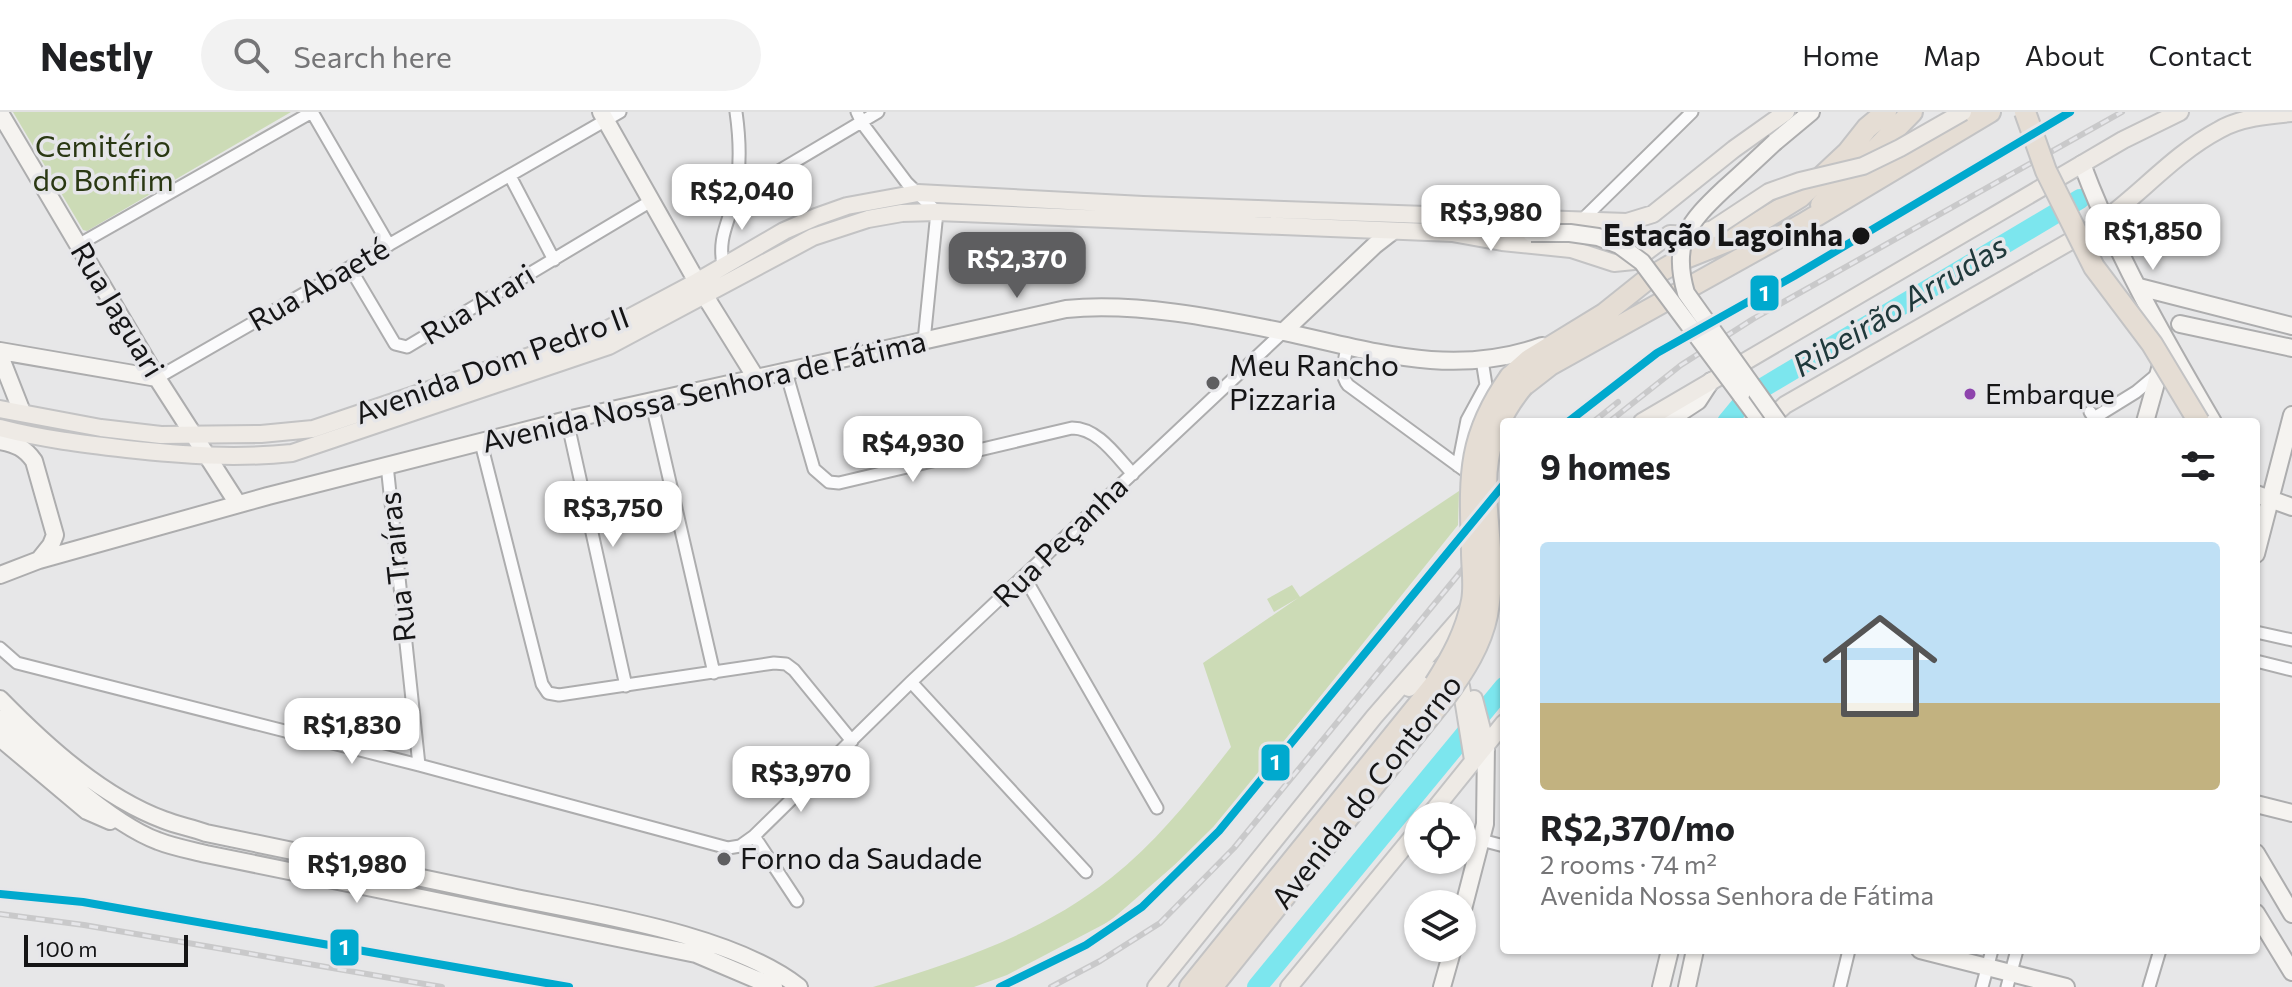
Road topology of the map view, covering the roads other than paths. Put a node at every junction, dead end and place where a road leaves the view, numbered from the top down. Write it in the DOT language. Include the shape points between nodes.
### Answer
graph roads {
  1 [pos="312,112"];
  2 [pos="736,112"];
  3 [pos="878,112"];
  4 [pos="1692,112"];
  5 [pos="1786,112"];
  6 [pos="1811,112"];
  7 [pos="1886,112"];
  8 [pos="1912,112"];
  9 [pos="1963,112"];
  10 [pos="1990,112"];
  11 [pos="2025,112"];
  12 [pos="2180,112"];
  13 [pos="0,113"];
  14 [pos="2292,113"];
  15 [pos="609,115"];
  16 [pos="859,117"];
  17 [pos="1874,120"];
  18 [pos="2082,164"];
  19 [pos="510,176"];
  20 [pos="918,193"];
  21 [pos="735,197"];
  22 [pos="651,201"];
  23 [pos="937,212"];
  24 [pos="1583,219"];
  25 [pos="2104,222"];
  26 [pos="1801,225"];
  27 [pos="1393,231"];
  28 [pos="1452,233"];
  29 [pos="78,245"];
  30 [pos="389,245"];
  31 [pos="554,260"];
  32 [pos="723,265"];
  33 [pos="350,268"];
  34 [pos="2139,287"];
  35 [pos="702,288"];
  36 [pos="2167,295"];
  37 [pos="2180,324"];
  38 [pos="2292,326"];
  39 [pos="1283,332"];
  40 [pos="1558,340"];
  41 [pos="924,341"];
  42 [pos="2166,341"];
  43 [pos="1722,344"];
  44 [pos="1347,347"];
  45 [pos="2292,348"];
  46 [pos="0,353"];
  47 [pos="1482,360"];
  48 [pos="2162,370"];
  49 [pos="786,372"];
  50 [pos="157,378"];
  51 [pos="756,378"];
  52 [pos="1711,381"];
  53 [pos="1517,382"];
  54 [pos="1741,395"];
  55 [pos="651,400"];
  56 [pos="0,409"];
  57 [pos="22,412"];
  58 [pos="2090,412"];
  59 [pos="2292,415"];
  60 [pos="1502,418"];
  61 [pos="1649,418"];
  62 [pos="1672,418"];
  63 [pos="1758,418"];
  64 [pos="1771,418"];
  65 [pos="1775,418"];
  66 [pos="2146,418"];
  67 [pos="2197,418"];
  68 [pos="2211,418"];
  69 [pos="567,420"];
  70 [pos="1500,422"];
  71 [pos="0,428"];
  72 [pos="195,436"];
  73 [pos="481,443"];
  74 [pos="5,444"];
  75 [pos="209,457"];
  76 [pos="387,465"];
  77 [pos="1133,474"];
  78 [pos="2264,498"];
  79 [pos="238,504"];
  80 [pos="2292,507"];
  81 [pos="2260,526"];
  82 [pos="39,560"];
  83 [pos="1500,572"];
  84 [pos="0,575"];
  85 [pos="1025,578"];
  86 [pos="1461,619"];
  87 [pos="2260,633"];
  88 [pos="2292,640"];
  89 [pos="0,648"];
  90 [pos="2260,662"];
  91 [pos="2292,670"];
  92 [pos="714,673"];
  93 [pos="911,682"];
  94 [pos="626,686"];
  95 [pos="1459,696"];
  96 [pos="0,699"];
  97 [pos="1374,717"];
  98 [pos="0,719"];
  99 [pos="1495,723"];
  100 [pos="0,738"];
  101 [pos="852,741"];
  102 [pos="1476,751"];
  103 [pos="419,765"];
  104 [pos="1439,802"];
  105 [pos="1157,808"];
  106 [pos="2260,809"];
  107 [pos="2292,813"];
  108 [pos="754,836"];
  109 [pos="1476,838"];
  110 [pos="1482,840"];
  111 [pos="156,841"];
  112 [pos="1500,845"];
  113 [pos="1404,847"];
  114 [pos="2260,860"];
  115 [pos="1086,872"];
  116 [pos="1468,890"];
  117 [pos="797,901"];
  118 [pos="2292,914"];
  119 [pos="2260,920"];
  120 [pos="1669,954"];
  121 [pos="1694,954"];
  122 [pos="1848,954"];
  123 [pos="1936,954"];
  124 [pos="1991,954"];
  125 [pos="2016,954"];
  126 [pos="2159,954"];
  127 [pos="1449,962"];
  128 [pos="1987,967"];
  129 [pos="2292,972"];
  130 [pos="2009,980"];
  131 [pos="1215,985"];
  132 [pos="774,987"];
  133 [pos="799,987"];
  134 [pos="1156,987"];
  135 [pos="1190,987"];
  136 [pos="1289,987"];
  137 [pos="1442,987"];
  138 [pos="1661,987"];
  139 [pos="1687,987"];
  140 [pos="1840,987"];
  141 [pos="1982,987"];
  142 [pos="2066,987"];
  143 [pos="2149,987"];
  1 -- 29 [label="street"];
  1 -- 30 [label="street"];
  2 -- 21 [label="street"];
  3 -- 16 [label="street"];
  4 -- 24 [label="street"];
  5 -- 24 [label="main road, Avenida Dom Pedro II" via="1653,214 1627,222"];
  6 -- 43 [label="street, bridge" via="1696,215 1685,236 1681,275 1686,293"];
  7 -- 17 [label="highway, Avenida do Contorno"];
  8 -- 26 [label="highway, Avenida do Contorno"];
  9 -- 28 [label="main road, bridge" via="1863,166 1769,192 1713,229 1670,234 1634,261 1614,263 1571,249"];
  10 -- 26 [label="highway, Avenida do Contorno"];
  11 -- 67 [label="highway, bridge" via="2046,171 2094,267 2152,344"];
  12 -- 18 [label="main road"];
  13 -- 29 [label="street, Rua Jaguari"];
  14 -- 25 [label="main road" via="2221,128 2156,174"];
  15 -- 19 [label="street, Rua Abaeté"];
  15 -- 22 [label="street"];
  16 -- 20 [label="street"];
  16 -- 21 [label="street"];
  17 -- 40 [label="highway, Avenida do Contorno" via="1800,197 1728,241 1664,268 1604,314"];
  18 -- 25 [label="street"];
  18 -- 52 [label="main road"];
  19 -- 30 [label="street, Rua Abaeté"];
  19 -- 31 [label="street, Rua Arari"];
  20 -- 23 [label="street"];
  20 -- 24 [label="main road, Avenida Dom Pedro II"];
  20 -- 32 [label="main road, Avenida Dom Pedro II" via="816,217"];
  21 -- 32 [label="street" via="720,246"];
  22 -- 31 [label="street, Rua Arari"];
  22 -- 35 [label="street"];
  23 -- 27 [label="main road, Avenida Dom Pedro II"];
  23 -- 35 [label="main road, Avenida Dom Pedro II" via="868,219 813,237"];
  23 -- 41 [label="street"];
  25 -- 34 [label="street"];
  25 -- 64 [label="main road" via="1785,405"];
  26 -- 53 [label="highway, Avenida do Contorno"];
  27 -- 28 [label="main road, Avenida Dom Pedro II"];
  27 -- 39 [label="street, Rua Peçanha"];
  28 -- 54 [label="street, Avenida Dom Pedro II, bridge" via="1570,233 1619,245 1642,262"];
  29 -- 50 [label="street, Rua Jaguari"];
  30 -- 33 [label="street, Rua Abaeté"];
  31 -- 33 [label="street, Rua Arari" via="404,347 395,344"];
  32 -- 35 [label="main road, Avenida Dom Pedro II"];
  33 -- 50 [label="street, Rua Abaeté"];
  34 -- 36 [label="street"];
  34 -- 42 [label="street"];
  35 -- 51 [label="street"];
  35 -- 72 [label="main road, Avenida Dom Pedro II" via="604,331 336,422 295,432"];
  35 -- 75 [label="main road, Avenida Dom Pedro II" via="609,346 292,453"];
  36 -- 37 [label="street"];
  36 -- 38 [label="street"];
  37 -- 42 [label="street"];
  37 -- 45 [label="street"];
  39 -- 41 [label="street, Avenida Nossa Senhora de Fátima" via="1090,307"];
  39 -- 44 [label="street, Avenida Nossa Senhora de Fátima"];
  39 -- 77 [label="street, Rua Peçanha"];
  40 -- 47 [label="street, Avenida Nossa Senhora de Fátima" via="1510,357"];
  40 -- 53 [label="highway, Avenida do Contorno" via="1529,360"];
  41 -- 49 [label="street, Avenida Nossa Senhora de Fátima"];
  42 -- 48 [label="street"];
  42 -- 68 [label="street"];
  43 -- 54 [label="street, bridge"];
  43 -- 65 [label="street, bridge"];
  44 -- 47 [label="street, Avenida Nossa Senhora de Fátima" via="1437,361"];
  44 -- 47 [label="street" via="1342,372 1348,385 1461,468 1467,420 1486,385"];
  46 -- 50 [label="street"];
  46 -- 57 [label="street"];
  48 -- 58 [label="street" via="2094,418"];
  48 -- 66 [label="street"];
  49 -- 51 [label="street, Avenida Nossa Senhora de Fátima"];
  49 -- 77 [label="street" via="814,469 829,482 1072,428 1093,432"];
  50 -- 72 [label="street, Rua Jaguari"];
  51 -- 55 [label="street, Avenida Nossa Senhora de Fátima"];
  52 -- 61 [label="main road"];
  52 -- 62 [label="street" via="1698,401"];
  53 -- 60 [label="highway, Avenida do Contorno, bridge"];
  54 -- 63 [label="street, Avenida Dom Pedro II"];
  55 -- 69 [label="street, Avenida Nossa Senhora de Fátima"];
  55 -- 92 [label="street"];
  56 -- 57 [label="main road, Avenida Dom Pedro II"];
  57 -- 72 [label="main road, Avenida Dom Pedro II" via="101,428"];
  59 -- 78 [label="street"];
  69 -- 73 [label="street, Avenida Nossa Senhora de Fátima"];
  69 -- 94 [label="street"];
  70 -- 95 [label="highway, Avenida do Contorno, bridge" via="1486,464 1488,611"];
  71 -- 75 [label="main road, Avenida Dom Pedro II" via="43,439"];
  72 -- 75 [label="street, Rua Jaguari"];
  73 -- 76 [label="street, Avenida Nossa Senhora de Fátima"];
  73 -- 94 [label="street" via="545,690 559,695"];
  74 -- 82 [label="street" via="27,451 34,461 55,535"];
  75 -- 79 [label="street, Rua Jaguari"];
  76 -- 79 [label="street, Avenida Nossa Senhora de Fátima"];
  76 -- 103 [label="street, Rua Traíras"];
  77 -- 85 [label="street, Rua Peçanha"];
  78 -- 80 [label="street"];
  78 -- 81 [label="street"];
  79 -- 82 [label="street, Avenida Nossa Senhora de Fátima"];
  82 -- 84 [label="street, Avenida Nossa Senhora de Fátima"];
  83 -- 86 [label="main road, Avenida do Contorno"];
  85 -- 93 [label="street, Rua Peçanha"];
  85 -- 105 [label="street"];
  86 -- 95 [label="main road"];
  86 -- 97 [label="main road, Avenida do Contorno"];
  87 -- 88 [label="street"];
  89 -- 103 [label="street" via="17,663"];
  90 -- 91 [label="street"];
  92 -- 94 [label="street"];
  92 -- 101 [label="street" via="786,664"];
  93 -- 101 [label="street, Rua Peçanha"];
  93 -- 115 [label="street"];
  95 -- 97 [label="main road" via="1461,686 1435,670"];
  95 -- 99 [label="main road"];
  95 -- 102 [label="main road"];
  95 -- 131 [label="highway, Avenida do Contorno"];
  95 -- 135 [label="highway, Avenida do Contorno"];
  96 -- 133 [label="street" via="88,777 162,820 614,918 715,945"];
  97 -- 134 [label="main road, Avenida do Contorno"];
  98 -- 111 [label="street" via="79,789"];
  99 -- 102 [label="main road"];
  99 -- 102 [label="main road"];
  100 -- 111 [label="street" via="87,811"];
  101 -- 108 [label="street, Rua Peçanha"];
  102 -- 104 [label="main road"];
  102 -- 110 [label="street" via="1485,824"];
  103 -- 108 [label="street, Rua Peçanha" via="728,848"];
  106 -- 107 [label="street"];
  108 -- 117 [label="street"];
  109 -- 110 [label="street"];
  110 -- 112 [label="street"];
  110 -- 116 [label="street"];
  111 -- 132 [label="street" via="696,954"];
  113 -- 136 [label="main road, Avenida do Contorno"];
  114 -- 118 [label="street"];
  119 -- 129 [label="street"];
  120 -- 138 [label="street"];
  121 -- 139 [label="street"];
  122 -- 140 [label="street"];
  123 -- 128 [label="street"];
  124 -- 128 [label="street"];
  125 -- 130 [label="street"];
  126 -- 143 [label="street"];
  127 -- 137 [label="street"];
  128 -- 130 [label="street"];
  128 -- 141 [label="street"];
  130 -- 142 [label="street"];
}
